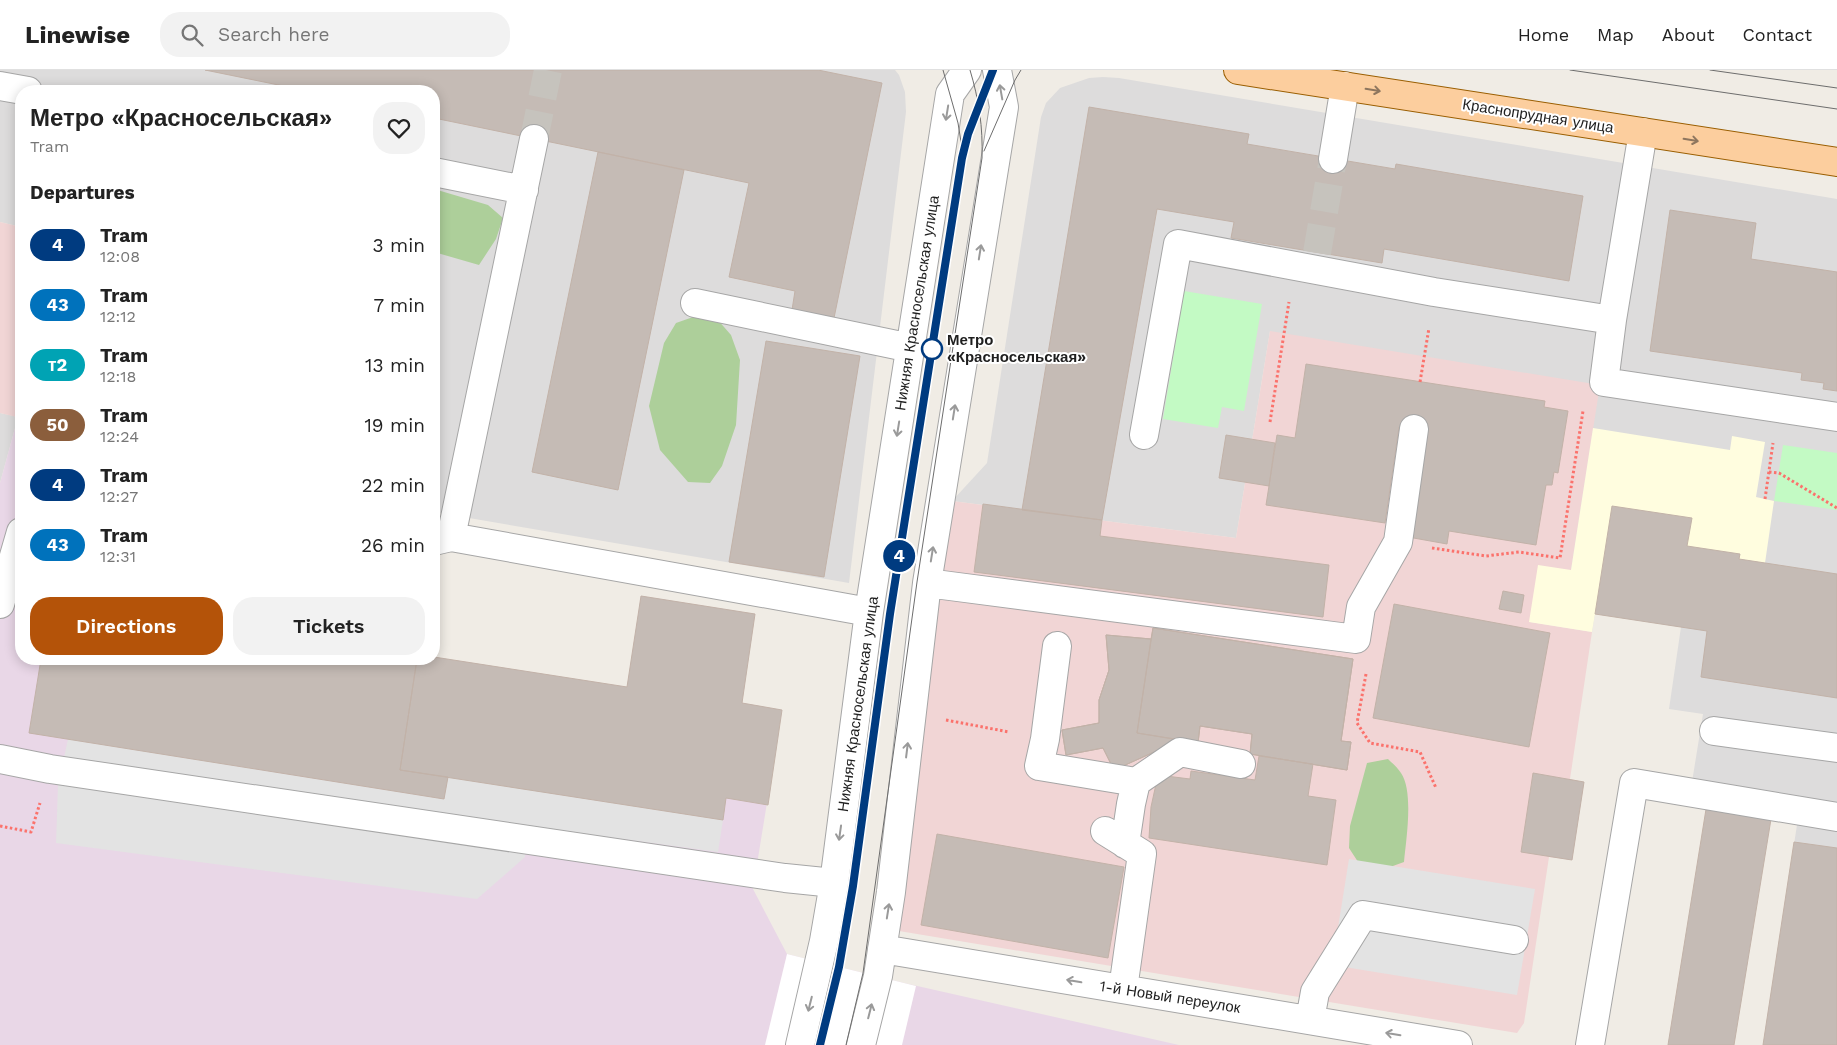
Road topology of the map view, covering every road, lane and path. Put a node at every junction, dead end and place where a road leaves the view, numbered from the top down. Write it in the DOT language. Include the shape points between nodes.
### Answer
graph roads {
  1 [pos="967,70"];
  2 [pos="997,70"];
  3 [pos="1238,70"];
  4 [pos="0,86"];
  5 [pos="1345,86"];
  6 [pos="15,89"];
  7 [pos="1643,132"];
  8 [pos="534,138"];
  9 [pos="1333,159"];
  10 [pos="1837,162"];
  11 [pos="440,173"];
  12 [pos="524,190"];
  13 [pos="1309,262"];
  14 [pos="1434,292"];
  15 [pos="695,303"];
  16 [pos="1612,320"];
  17 [pos="911,348"];
  18 [pos="1420,382"];
  19 [pos="1604,382"];
  20 [pos="1779,409"];
  21 [pos="1837,417"];
  22 [pos="1270,422"];
  23 [pos="1414,429"];
  24 [pos="1144,435"];
  25 [pos="1769,472"];
  26 [pos="1765,499"];
  27 [pos="1837,508"];
  28 [pos="442,539"];
  29 [pos="1398,542"];
  30 [pos="15,553"];
  31 [pos="927,583"];
  32 [pos="0,604"];
  33 [pos="870,612"];
  34 [pos="1356,639"];
  35 [pos="1057,646"];
  36 [pos="938,718"];
  37 [pos="1714,731"];
  38 [pos="1045,739"];
  39 [pos="1837,748"];
  40 [pos="0,759"];
  41 [pos="1241,764"];
  42 [pos="50,769"];
  43 [pos="1136,782"];
  44 [pos="1436,788"];
  45 [pos="1837,817"];
  46 [pos="0,826"];
  47 [pos="834,883"];
  48 [pos="1514,940"];
  49 [pos="882,949"];
  50 [pos="1122,990"];
  51 [pos="1310,1020"];
  52 [pos="800,1045"];
  53 [pos="862,1045"];
  54 [pos="1458,1045"];
  55 [pos="1590,1045"];
  1 -- 17 [label="street, Нижняя Красносельская улица, one-way" via="950,94"];
  31 -- 2 [label="street, one-way" via="1004,107"];
  3 -- 5 [label="main road, Краснопрудная улица"];
  4 -- 6 [label="street"];
  5 -- 7 [label="main road, Краснопрудная улица, one-way"];
  5 -- 9 [label="street"];
  7 -- 10 [label="main road, Краснопрудная улица, one-way"];
  7 -- 16 [label="street"];
  8 -- 12 [label="street"];
  11 -- 12 [label="street"];
  12 -- 28 [label="street"];
  13 -- 14 [label="street"];
  13 -- 22 [label="path"];
  13 -- 24 [label="street" via="1178,244"];
  14 -- 16 [label="street"];
  14 -- 18 [label="path"];
  15 -- 17 [label="street"];
  16 -- 19 [label="street"];
  17 -- 33 [label="street, Нижняя Красносельская улица, one-way"];
  19 -- 20 [label="street"];
  19 -- 29 [label="path" via="1582,412 1560,558 1519,552 1486,556"];
  20 -- 21 [label="street"];
  20 -- 25 [label="path"];
  23 -- 29 [label="street"];
  25 -- 26 [label="path"];
  25 -- 27 [label="path" via="1779,472"];
  28 -- 33 [label="street"];
  29 -- 34 [label="street" via="1361,607"];
  30 -- 32 [label="street"];
  31 -- 34 [label="street"];
  49 -- 31 [label="street, one-way"];
  33 -- 47 [label="street, Нижняя Красносельская улица, one-way"];
  34 -- 44 [label="path" via="1368,661 1357,723 1370,743 1420,752"];
  35 -- 38 [label="street"];
  36 -- 38 [label="path"];
  37 -- 39 [label="street"];
  38 -- 43 [label="street" via="1039,766"];
  40 -- 42 [label="street"];
  41 -- 43 [label="street" via="1180,752"];
  42 -- 46 [label="path" via="31,832"];
  42 -- 47 [label="street"];
  43 -- 50 [label="street" via="1115,838 1142,854"];
  45 -- 55 [label="street" via="1634,783"];
  47 -- 52 [label="street, Нижняя Красносельская улица, one-way" via="820,963"];
  48 -- 51 [label="street" via="1363,915 1315,992"];
  50 -- 49 [label="street, 1-й Новый переулок, one-way"];
  53 -- 49 [label="street, one-way"];
  50 -- 51 [label="street, 1-й Новый переулок"];
  54 -- 51 [label="street, 1-й Новый переулок, one-way"];
}
